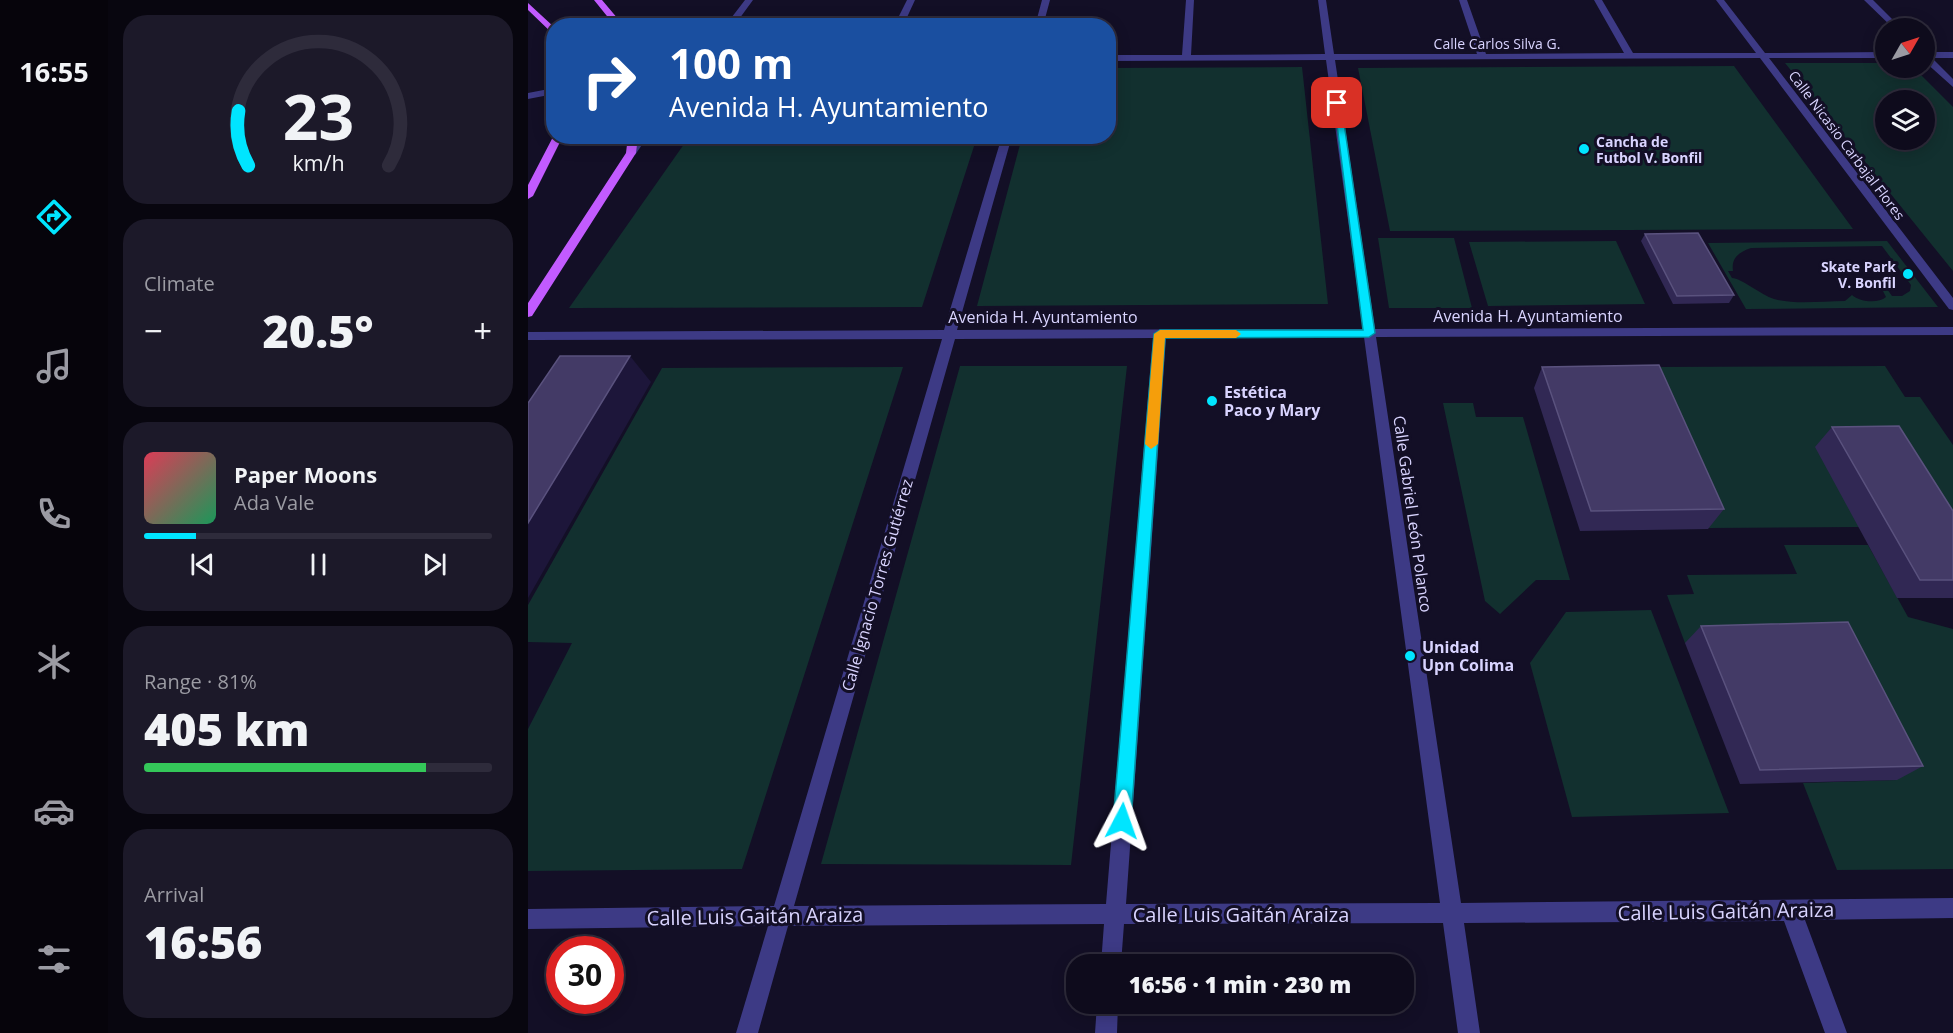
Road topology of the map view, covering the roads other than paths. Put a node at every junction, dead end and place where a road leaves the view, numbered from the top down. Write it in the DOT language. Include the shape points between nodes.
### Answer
graph roads {
  1 [pos="598,0"];
  2 [pos="749,0"];
  3 [pos="911,0"];
  4 [pos="1046,0"];
  5 [pos="1190,0"];
  6 [pos="1322,0"];
  7 [pos="1463,0"];
  8 [pos="1598,0"];
  9 [pos="1720,0"];
  10 [pos="1868,0"];
  11 [pos="528,5"];
  12 [pos="613,18"];
  13 [pos="735,18"];
  14 [pos="902,18"];
  15 [pos="1041,18"];
  16 [pos="1887,18"];
  17 [pos="546,24"];
  18 [pos="1935,55"];
  19 [pos="1953,55"];
  20 [pos="1630,56"];
  21 [pos="1762,56"];
  22 [pos="1875,56"];
  23 [pos="1330,57"];
  24 [pos="1483,57"];
  25 [pos="1116,58"];
  26 [pos="1186,58"];
  27 [pos="1935,65"];
  28 [pos="1953,84"];
  29 [pos="546,93"];
  30 [pos="528,96"];
  31 [pos="554,144"];
  32 [pos="632,144"];
  33 [pos="637,144"];
  34 [pos="1005,144"];
  35 [pos="631,153"];
  36 [pos="528,196"];
  37 [pos="1953,306"];
  38 [pos="528,313"];
  39 [pos="1953,331"];
  40 [pos="1369,333"];
  41 [pos="950,334"];
  42 [pos="1160,334"];
  43 [pos="528,336"];
  44 [pos="1953,908"];
  45 [pos="1791,911"];
  46 [pos="1115,913"];
  47 [pos="782,915"];
  48 [pos="1452,915"];
  49 [pos="528,919"];
  50 [pos="1112,954"];
  51 [pos="1107,1014"];
  52 [pos="747,1033"];
  53 [pos="1106,1033"];
  54 [pos="1469,1033"];
  55 [pos="1836,1033"];
  1 -- 12 [label="main road"];
  2 -- 13 [label="street"];
  3 -- 14 [label="street"];
  4 -- 15 [label="street"];
  5 -- 26 [label="street"];
  6 -- 23 [label="street, Calle Gabriel León Polanco"];
  7 -- 24 [label="street"];
  8 -- 20 [label="street"];
  9 -- 21 [label="street, Calle Nicasio Carbajal Flores"];
  10 -- 16 [label="street"];
  11 -- 17 [label="main road"];
  18 -- 19 [label="street"];
  20 -- 21 [label="street, Calle Carlos Silva G."];
  20 -- 24 [label="street, Calle Carlos Silva G."];
  21 -- 22 [label="street, Calle Carlos Silva G."];
  21 -- 37 [label="street, Calle Nicasio Carbajal Flores"];
  23 -- 24 [label="street, Calle Carlos Silva G."];
  23 -- 26 [label="street, Calle Carlos Silva G."];
  23 -- 40 [label="street, Calle Gabriel León Polanco"];
  25 -- 26 [label="street, Calle Carlos Silva G."];
  27 -- 28 [label="street"];
  29 -- 30 [label="street"];
  31 -- 36 [label="main road"];
  32 -- 35 [label="main road"];
  33 -- 35 [label="street"];
  34 -- 41 [label="street, Calle Ignacio Torres Gutiérrez"];
  35 -- 38 [label="main road"];
  39 -- 40 [label="street, Avenida H. Ayuntamiento"];
  40 -- 42 [label="street, Avenida H. Ayuntamiento"];
  40 -- 48 [label="street, Calle Gabriel León Polanco"];
  41 -- 42 [label="street, Avenida H. Ayuntamiento"];
  41 -- 43 [label="street, Avenida H. Ayuntamiento"];
  41 -- 47 [label="street, Calle Ignacio Torres Gutiérrez"];
  42 -- 46 [label="street"];
  44 -- 45 [label="street, Calle Luis Gaitán Araiza"];
  45 -- 48 [label="street, Calle Luis Gaitán Araiza"];
  45 -- 55 [label="street"];
  46 -- 47 [label="street, Calle Luis Gaitán Araiza"];
  46 -- 48 [label="street, Calle Luis Gaitán Araiza"];
  46 -- 50 [label="street"];
  47 -- 49 [label="street, Calle Luis Gaitán Araiza"];
  47 -- 52 [label="street, Calle Ignacio Torres Gutiérrez"];
  48 -- 54 [label="street, Calle Gabriel León Polanco"];
  51 -- 53 [label="street"];
}
